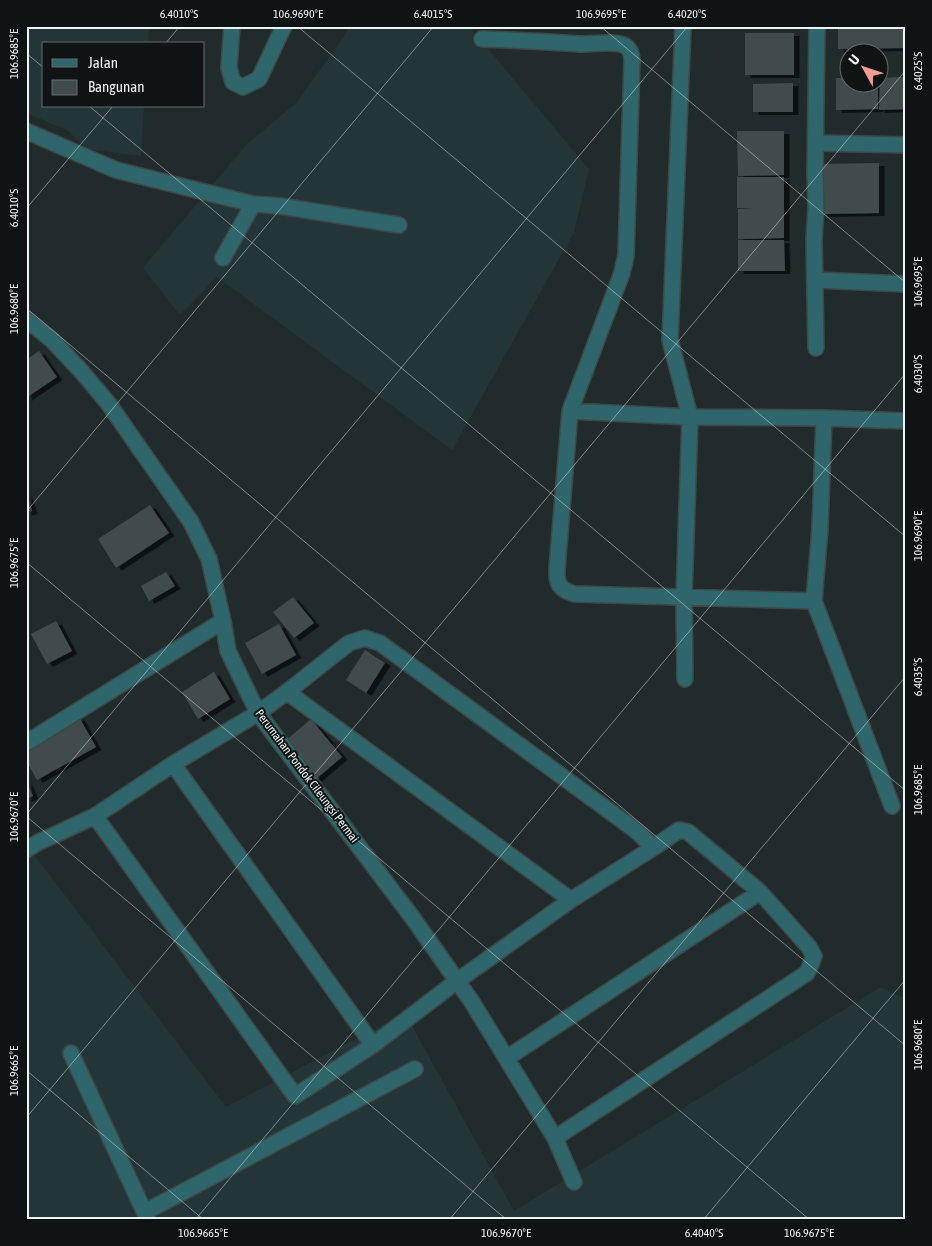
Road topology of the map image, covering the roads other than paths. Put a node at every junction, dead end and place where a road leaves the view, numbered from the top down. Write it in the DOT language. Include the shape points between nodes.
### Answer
graph roads {
  1 [pos="232,26"];
  2 [pos="284,26"];
  3 [pos="683,26"];
  4 [pos="817,26"];
  5 [pos="482,39"];
  6 [pos="26,131"];
  7 [pos="816,143"];
  8 [pos="906,145"];
  9 [pos="253,204"];
  10 [pos="399,225"];
  11 [pos="223,258"];
  12 [pos="816,280"];
  13 [pos="906,284"];
  14 [pos="26,319"];
  15 [pos="816,348"];
  16 [pos="570,412"];
  17 [pos="690,417"];
  18 [pos="824,418"];
  19 [pos="906,421"];
  20 [pos="684,597"];
  21 [pos="814,601"];
  22 [pos="223,621"];
  23 [pos="685,679"];
  24 [pos="287,692"];
  25 [pos="258,713"];
  26 [pos="26,743"];
  27 [pos="173,764"];
  28 [pos="892,806"];
  29 [pos="95,816"];
  30 [pos="653,848"];
  31 [pos="26,850"];
  32 [pos="760,892"];
  33 [pos="571,900"];
  34 [pos="457,981"];
  35 [pos="372,1045"];
  36 [pos="71,1053"];
  37 [pos="507,1058"];
  38 [pos="415,1069"];
  39 [pos="555,1138"];
  40 [pos="574,1182"];
  41 [pos="146,1216"];
  1 -- 2 [label="street" via="229,68 233,82 243,87 259,79"];
  3 -- 17 [label="street" via="670,340"];
  4 -- 7 [label="street"];
  5 -- 16 [label="street" via="615,43 627,47 631,53 626,254 622,273"];
  6 -- 9 [label="street" via="116,170"];
  7 -- 8 [label="street"];
  7 -- 12 [label="street"];
  9 -- 10 [label="street"];
  9 -- 11 [label="street"];
  12 -- 13 [label="street"];
  12 -- 15 [label="street"];
  14 -- 22 [label="street, Perumahan Pondok Cileungsi Permai" via="52,340 108,403 191,522 209,560"];
  16 -- 17 [label="street"];
  16 -- 20 [label="street" via="556,568 558,586 575,594"];
  17 -- 18 [label="street"];
  17 -- 20 [label="street"];
  18 -- 19 [label="street"];
  18 -- 21 [label="street"];
  20 -- 21 [label="street"];
  20 -- 23 [label="street"];
  21 -- 28 [label="street"];
  22 -- 25 [label="street, Perumahan Pondok Cileungsi Permai" via="228,651"];
  22 -- 26 [label="street"];
  24 -- 25 [label="street"];
  24 -- 30 [label="street" via="349,643 365,638 380,643 628,824"];
  24 -- 33 [label="street"];
  25 -- 27 [label="street"];
  25 -- 34 [label="street, Perumahan Pondok Cileungsi Permai"];
  27 -- 29 [label="street"];
  27 -- 35 [label="street"];
  29 -- 31 [label="street"];
  29 -- 35 [label="street" via="295,1096"];
  30 -- 32 [label="street" via="679,830 688,832"];
  30 -- 33 [label="street"];
  32 -- 37 [label="street"];
  32 -- 39 [label="street" via="814,956 806,973"];
  33 -- 34 [label="street"];
  34 -- 35 [label="street"];
  34 -- 37 [label="street, Perumahan Pondok Cileungsi Permai"];
  36 -- 41 [label="street"];
  37 -- 39 [label="street, Perumahan Pondok Cileungsi Permai"];
  38 -- 41 [label="street"];
  39 -- 40 [label="street, Perumahan Pondok Cileungsi Permai"];
}
